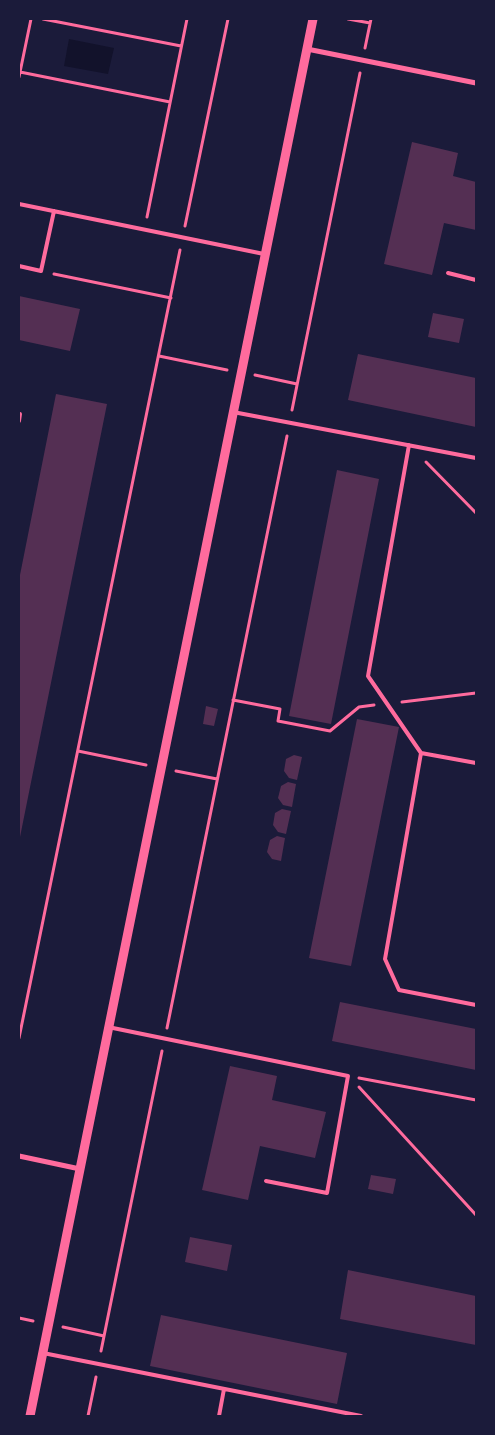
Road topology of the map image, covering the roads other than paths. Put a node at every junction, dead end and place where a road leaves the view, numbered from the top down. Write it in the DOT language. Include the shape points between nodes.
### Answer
graph roads {
  1 [pos="313,19"];
  2 [pos="307,49"];
  3 [pos="476,83"];
  4 [pos="19,204"];
  5 [pos="54,211"];
  6 [pos="265,255"];
  7 [pos="19,266"];
  8 [pos="448,273"];
  9 [pos="476,280"];
  10 [pos="234,412"];
  11 [pos="20,414"];
  12 [pos="19,421"];
  13 [pos="410,446"];
  14 [pos="476,458"];
  15 [pos="421,753"];
  16 [pos="476,763"];
  17 [pos="476,1005"];
  18 [pos="108,1027"];
  19 [pos="19,1156"];
  20 [pos="80,1169"];
  21 [pos="266,1180"];
  22 [pos="43,1353"];
  23 [pos="224,1389"];
  24 [pos="30,1416"];
  25 [pos="219,1416"];
  26 [pos="361,1416"];
  1 -- 2 [label="street"];
  2 -- 3 [label="street"];
  2 -- 6 [label="street"];
  4 -- 5 [label="lane"];
  5 -- 6 [label="lane"];
  5 -- 7 [label="lane" via="41,271"];
  6 -- 10 [label="street"];
  8 -- 9 [label="lane"];
  10 -- 13 [label="lane"];
  10 -- 18 [label="street"];
  11 -- 12 [label="lane"];
  13 -- 14 [label="lane"];
  13 -- 15 [label="lane" via="368,676"];
  15 -- 16 [label="lane"];
  15 -- 17 [label="lane" via="385,959 400,990"];
  18 -- 20 [label="street"];
  18 -- 21 [label="lane" via="348,1076 327,1193"];
  19 -- 20 [label="street"];
  20 -- 22 [label="street"];
  22 -- 23 [label="lane"];
  22 -- 24 [label="street"];
  23 -- 25 [label="lane"];
  23 -- 26 [label="lane"];
}
